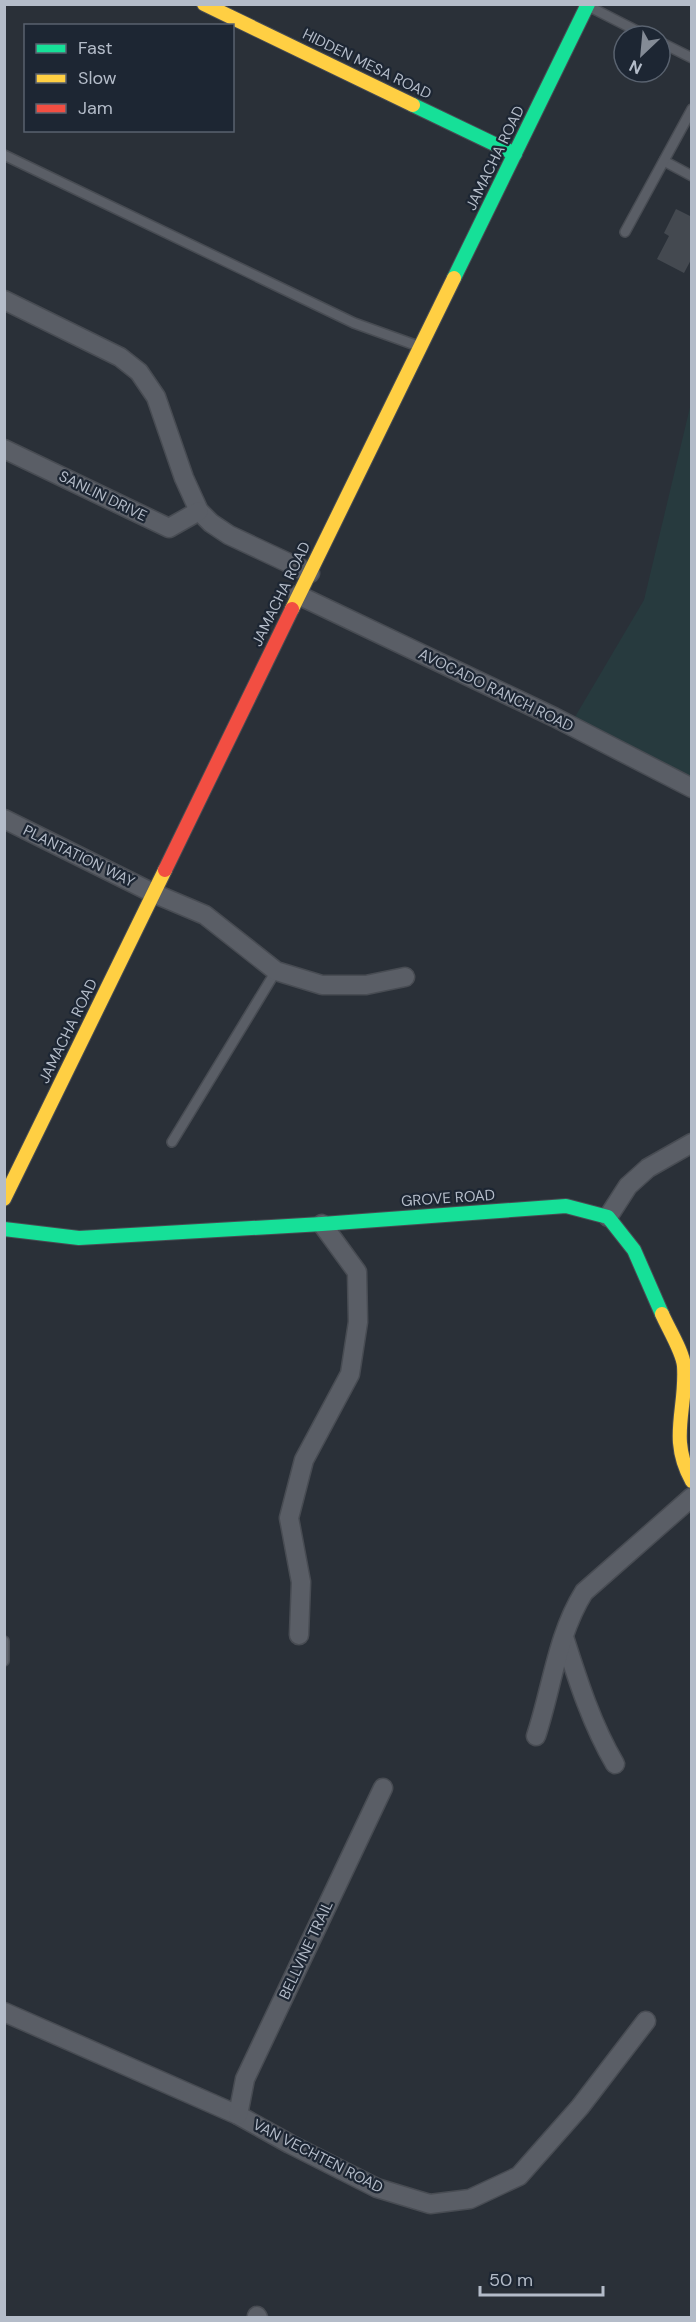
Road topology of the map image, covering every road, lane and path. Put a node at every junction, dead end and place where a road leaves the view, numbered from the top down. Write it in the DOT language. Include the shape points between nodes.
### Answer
graph roads {
  1 [pos="204,4"];
  2 [pos="588,5"];
  3 [pos="624,24"];
  4 [pos="672,48"];
  5 [pos="692,58"];
  6 [pos="692,109"];
  7 [pos="515,154"];
  8 [pos="4,155"];
  9 [pos="664,161"];
  10 [pos="692,176"];
  11 [pos="626,232"];
  12 [pos="4,300"];
  13 [pos="420,347"];
  14 [pos="4,449"];
  15 [pos="200,511"];
  16 [pos="310,573"];
  17 [pos="298,595"];
  18 [pos="692,788"];
  19 [pos="4,819"];
  20 [pos="153,892"];
  21 [pos="276,971"];
  22 [pos="405,977"];
  23 [pos="172,1142"];
  24 [pos="692,1143"];
  25 [pos="4,1200"];
  26 [pos="608,1217"];
  27 [pos="322,1224"];
  28 [pos="4,1229"];
  29 [pos="692,1481"];
  30 [pos="692,1497"];
  31 [pos="299,1635"];
  32 [pos="563,1635"];
  33 [pos="4,1641"];
  34 [pos="4,1661"];
  35 [pos="536,1736"];
  36 [pos="615,1764"];
  37 [pos="383,1788"];
  38 [pos="4,2012"];
  39 [pos="646,2021"];
  40 [pos="238,2115"];
  1 -- 7 [label="main road, HIDDEN MESA ROAD"];
  2 -- 3 [label="lane"];
  2 -- 7 [label="main road, JAMACHA ROAD"];
  4 -- 5 [label="lane"];
  6 -- 9 [label="lane"];
  7 -- 13 [label="main road, JAMACHA ROAD"];
  8 -- 13 [label="lane" via="354,323"];
  9 -- 10 [label="lane"];
  9 -- 11 [label="lane"];
  12 -- 15 [label="street" via="120,357 139,372 156,397 184,478"];
  13 -- 16 [label="main road, JAMACHA ROAD"];
  14 -- 15 [label="street, SANLIN DRIVE" via="169,528"];
  15 -- 16 [label="street" via="229,535"];
  16 -- 17 [label="main road, JAMACHA ROAD"];
  17 -- 18 [label="street, AVOCADO RANCH ROAD" via="544,712"];
  17 -- 20 [label="main road, JAMACHA ROAD"];
  19 -- 20 [label="street, PLANTATION WAY"];
  20 -- 21 [label="street, PLANTATION WAY" via="205,915"];
  20 -- 25 [label="main road, JAMACHA ROAD"];
  21 -- 22 [label="street" via="322,985 366,985"];
  21 -- 23 [label="lane"];
  24 -- 26 [label="street" via="648,1168 628,1186"];
  26 -- 27 [label="main road, GROVE ROAD" via="566,1206"];
  26 -- 29 [label="main road" via="634,1250 684,1364 680,1447"];
  27 -- 28 [label="main road, GROVE ROAD" via="79,1238"];
  27 -- 31 [label="street" via="357,1272 358,1322 350,1374 304,1460 289,1518 301,1582"];
  30 -- 32 [label="street" via="584,1592"];
  32 -- 35 [label="street"];
  32 -- 36 [label="street" via="603,1743"];
  33 -- 34 [label="lane"];
  37 -- 40 [label="street, BELLVINE TRAIL" via="245,2079"];
  38 -- 40 [label="street, VAN VECHTEN ROAD"];
  39 -- 40 [label="street, VAN VECHTEN ROAD" via="580,2107 519,2176 470,2199 430,2204 377,2188"];
}
